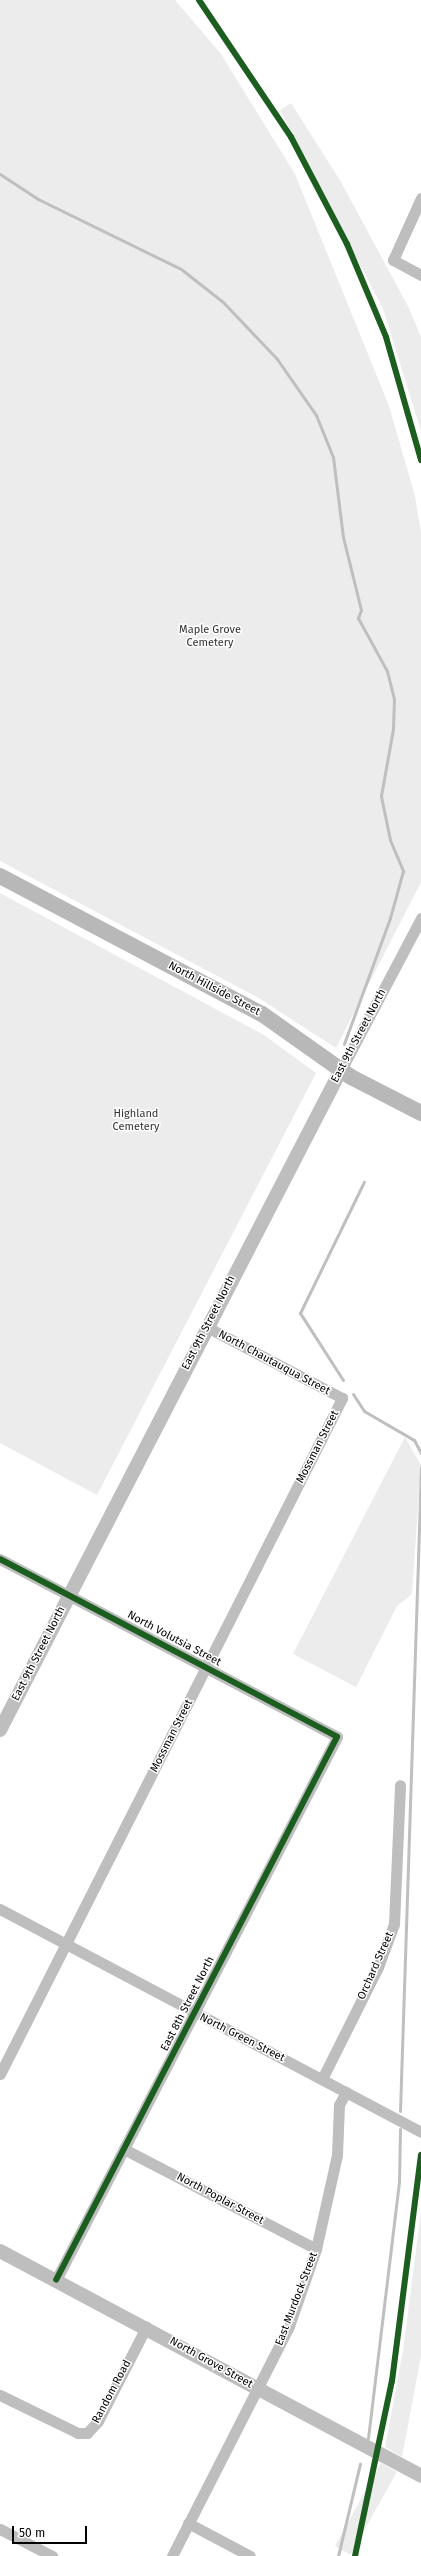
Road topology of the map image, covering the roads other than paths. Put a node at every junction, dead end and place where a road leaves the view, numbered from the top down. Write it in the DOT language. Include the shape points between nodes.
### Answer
graph roads {
  1 [pos="421,198"];
  2 [pos="421,275"];
  3 [pos="0,876"];
  4 [pos="421,918"];
  5 [pos="341,1070"];
  6 [pos="421,1113"];
  7 [pos="207,1327"];
  8 [pos="342,1398"];
  9 [pos="0,1559"];
  10 [pos="70,1594"];
  11 [pos="207,1667"];
  12 [pos="0,1730"];
  13 [pos="337,1737"];
  14 [pos="400,1785"];
  15 [pos="0,1909"];
  16 [pos="66,1944"];
  17 [pos="195,2013"];
  18 [pos="0,2074"];
  19 [pos="322,2079"];
  20 [pos="346,2092"];
  21 [pos="421,2132"];
  22 [pos="124,2149"];
  23 [pos="316,2249"];
  24 [pos="0,2251"];
  25 [pos="56,2280"];
  26 [pos="146,2328"];
  27 [pos="258,2389"];
  28 [pos="0,2395"];
  29 [pos="421,2476"];
  30 [pos="188,2523"];
  31 [pos="0,2529"];
  32 [pos="52,2556"];
  33 [pos="172,2556"];
  34 [pos="250,2556"];
  1 -- 2 [label="street" via="393,260"];
  3 -- 5 [label="main road, North Hillside Street" via="262,1014"];
  4 -- 5 [label="street, East 9th Street North"];
  5 -- 6 [label="main road, North Hillside Street"];
  5 -- 7 [label="street, East 9th Street North"];
  7 -- 8 [label="street, North Chautauqua Street"];
  7 -- 10 [label="street, East 9th Street North"];
  8 -- 11 [label="street, Mossman Street"];
  9 -- 10 [label="street, North Volutsia Street"];
  10 -- 11 [label="street, North Volutsia Street"];
  10 -- 12 [label="street, East 9th Street North"];
  11 -- 13 [label="street, North Volutsia Street"];
  11 -- 16 [label="street, Mossman Street"];
  13 -- 17 [label="street, East 8th Street North"];
  14 -- 19 [label="street, Orchard Street" via="394,1924 378,1967"];
  15 -- 16 [label="street, North Green Street"];
  16 -- 17 [label="street, North Green Street"];
  16 -- 18 [label="street, Mossman Street"];
  17 -- 19 [label="street, North Green Street"];
  17 -- 22 [label="street, East 8th Street North"];
  19 -- 20 [label="street, North Green Street"];
  20 -- 21 [label="street, North Green Street"];
  20 -- 23 [label="street, East Murdock Street" via="339,2105 337,2155"];
  22 -- 23 [label="street, North Poplar Street"];
  22 -- 25 [label="street, East 8th Street North"];
  23 -- 27 [label="street, East Murdock Street" via="289,2326"];
  24 -- 25 [label="street, North Grove Street"];
  25 -- 26 [label="street, North Grove Street"];
  26 -- 27 [label="street, North Grove Street"];
  26 -- 28 [label="street, Random Road" via="98,2421 87,2433 78,2433"];
  27 -- 29 [label="street, North Grove Street"];
  27 -- 30 [label="street, East Murdock Street"];
  30 -- 33 [label="street, East Murdock Street"];
  30 -- 34 [label="street"];
  31 -- 32 [label="street"];
}
